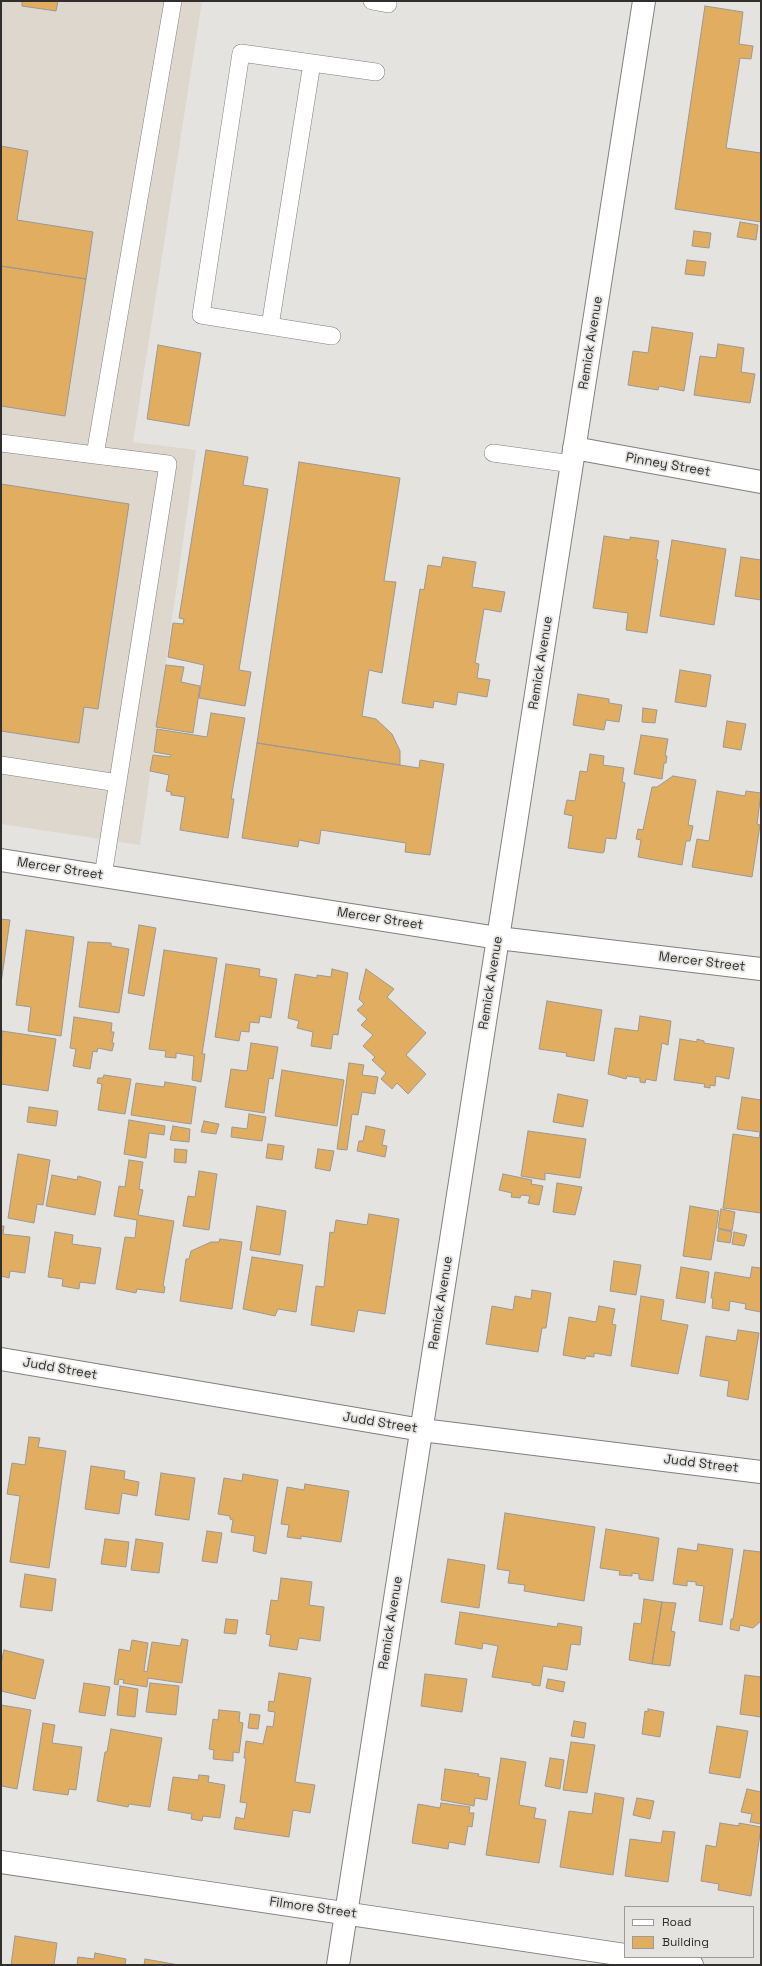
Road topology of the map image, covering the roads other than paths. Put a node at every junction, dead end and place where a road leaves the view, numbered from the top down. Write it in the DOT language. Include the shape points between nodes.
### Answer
graph roads {
  1 [pos="173,1"];
  2 [pos="644,1"];
  3 [pos="312,63"];
  4 [pos="376,72"];
  5 [pos="270,326"];
  6 [pos="332,336"];
  7 [pos="1,443"];
  8 [pos="493,453"];
  9 [pos="95,455"];
  10 [pos="573,456"];
  11 [pos="761,482"];
  12 [pos="1,765"];
  13 [pos="118,783"];
  14 [pos="1,860"];
  15 [pos="103,876"];
  16 [pos="498,938"];
  17 [pos="761,969"];
  18 [pos="1,1359"];
  19 [pos="422,1430"];
  20 [pos="761,1472"];
  21 [pos="1,1862"];
  22 [pos="346,1913"];
  23 [pos="624,1955"];
  24 [pos="646,1958"];
  25 [pos="338,1965"];
  26 [pos="692,1965"];
  1 -- 9 [label="lane"];
  2 -- 10 [label="street, Remick Avenue"];
  3 -- 4 [label="lane"];
  3 -- 5 [label="lane"];
  3 -- 5 [label="lane" via="241,53 201,315"];
  5 -- 6 [label="lane"];
  7 -- 9 [label="lane"];
  8 -- 10 [label="lane"];
  9 -- 13 [label="lane" via="168,464"];
  10 -- 11 [label="street, Pinney Street"];
  10 -- 16 [label="street, Remick Avenue"];
  12 -- 13 [label="lane"];
  13 -- 15 [label="lane"];
  14 -- 15 [label="street, Mercer Street"];
  15 -- 16 [label="street, Mercer Street"];
  16 -- 17 [label="street, Mercer Street"];
  16 -- 19 [label="street, Remick Avenue"];
  18 -- 19 [label="street, Judd Street"];
  19 -- 20 [label="street, Judd Street"];
  19 -- 22 [label="street, Remick Avenue"];
  21 -- 22 [label="street, Filmore Street"];
  22 -- 23 [label="street, Filmore Street"];
  22 -- 25 [label="street, Remick Avenue"];
  24 -- 26 [label="street"];
}
